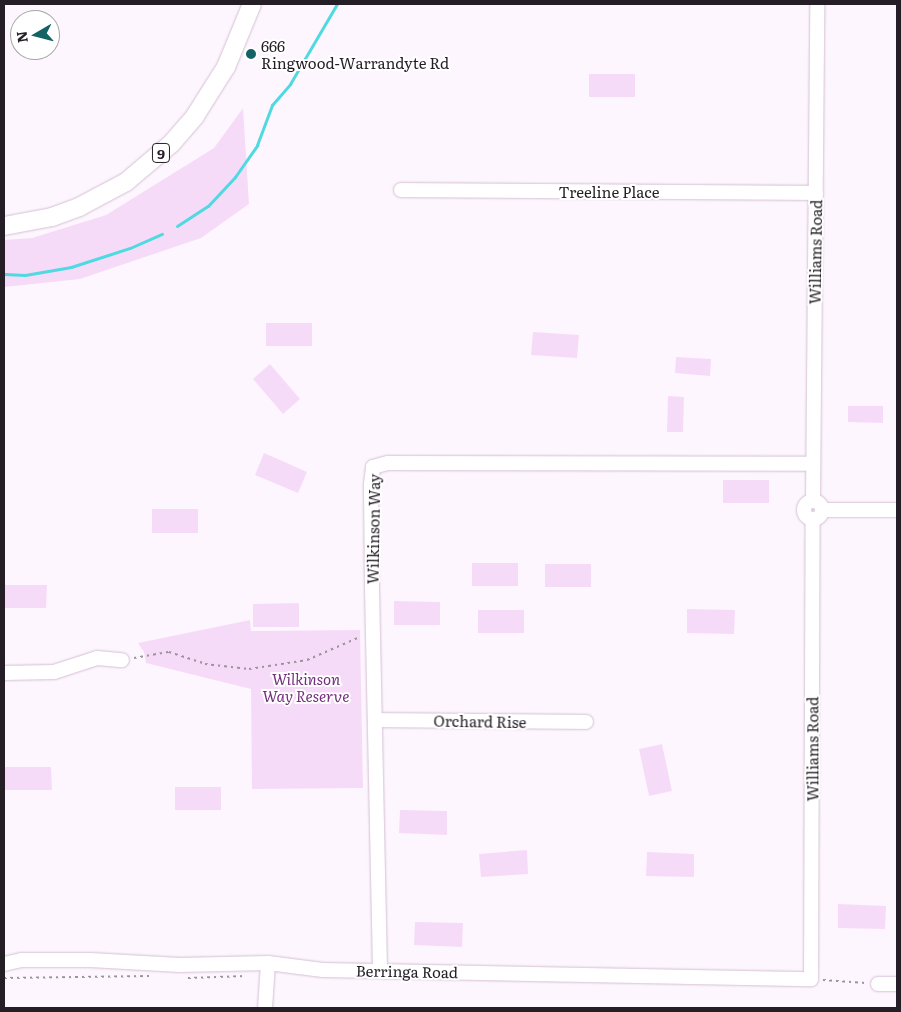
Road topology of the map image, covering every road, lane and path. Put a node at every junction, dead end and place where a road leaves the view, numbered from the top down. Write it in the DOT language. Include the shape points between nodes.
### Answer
graph roads {
  1 [pos="252,4"];
  2 [pos="817,4"];
  3 [pos="401,190"];
  4 [pos="816,193"];
  5 [pos="4,226"];
  6 [pos="812,464"];
  7 [pos="817,510"];
  8 [pos="897,510"];
  9 [pos="373,631"];
  10 [pos="122,660"];
  11 [pos="4,673"];
  12 [pos="375,720"];
  13 [pos="586,722"];
  14 [pos="4,964"];
  15 [pos="268,969"];
  16 [pos="380,970"];
  17 [pos="153,976"];
  18 [pos="185,977"];
  19 [pos="4,978"];
  20 [pos="811,979"];
  21 [pos="878,984"];
  22 [pos="897,984"];
  23 [pos="265,1008"];
  1 -- 5 [label="main road, 9" via="226,67 195,116 171,144 126,182 79,207 52,217"];
  2 -- 4 [label="street, Williams Road"];
  3 -- 4 [label="street, Treeline Place"];
  4 -- 6 [label="street, Williams Road"];
  6 -- 7 [label="street, Williams Road"];
  6 -- 9 [label="street, Wilkinson Way" via="388,463 374,467 371,484"];
  7 -- 8 [label="street"];
  7 -- 20 [label="street, Williams Road"];
  9 -- 10 [label="path" via="307,660 249,669 205,664 169,652"];
  9 -- 12 [label="street, Wilkinson Way"];
  10 -- 11 [label="street" via="97,658 54,672"];
  12 -- 13 [label="street, Orchard Rise"];
  12 -- 16 [label="street, Wilkinson Way"];
  14 -- 15 [label="street, Berringa Road" via="22,960 90,960"];
  15 -- 16 [label="street, Berringa Road"];
  15 -- 18 [label="path"];
  15 -- 23 [label="street"];
  16 -- 20 [label="street, Berringa Road"];
  17 -- 19 [label="path"];
  20 -- 21 [label="path"];
  21 -- 22 [label="street"];
}
